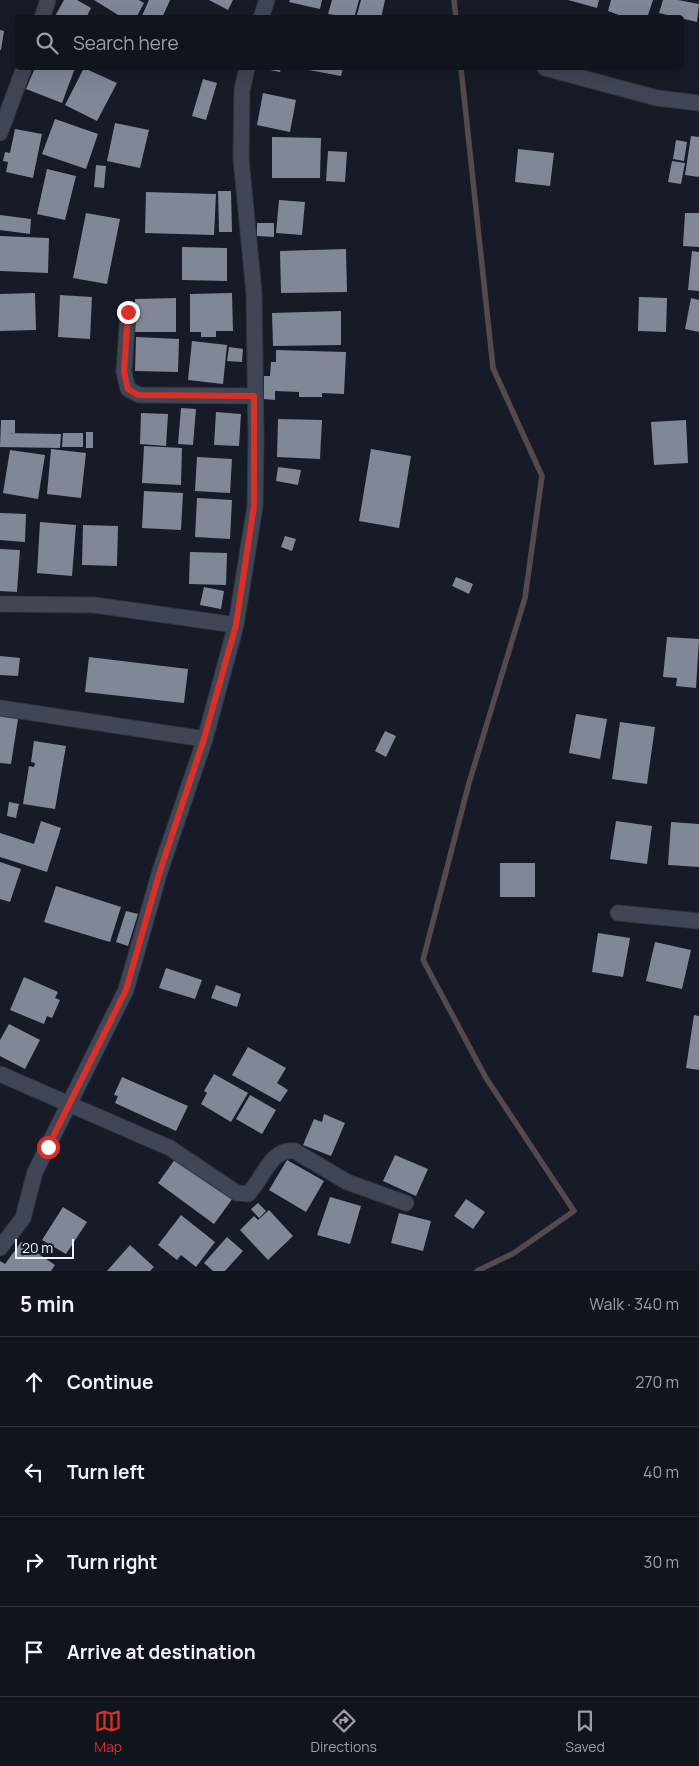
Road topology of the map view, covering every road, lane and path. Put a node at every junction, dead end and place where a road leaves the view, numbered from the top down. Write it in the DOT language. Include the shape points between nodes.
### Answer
graph roads {
  1 [pos="48,0"];
  2 [pos="267,0"];
  3 [pos="43,15"];
  4 [pos="262,15"];
  5 [pos="23,70"];
  6 [pos="247,70"];
  7 [pos="552,70"];
  8 [pos="699,103"];
  9 [pos="0,133"];
  10 [pos="128,312"];
  11 [pos="254,396"];
  12 [pos="0,604"];
  13 [pos="236,625"];
  14 [pos="0,708"];
  15 [pos="204,739"];
  16 [pos="618,913"];
  17 [pos="699,921"];
  18 [pos="0,1074"];
  19 [pos="71,1104"];
  20 [pos="406,1203"];
  21 [pos="0,1248"];
  1 -- 3 [label="street"];
  2 -- 4 [label="street"];
  5 -- 9 [label="street"];
  6 -- 11 [label="street" via="242,90 241,158 254,293"];
  7 -- 8 [label="street" via="657,98"];
  10 -- 11 [label="street" via="124,372 128,389 138,395"];
  11 -- 13 [label="street" via="254,506"];
  12 -- 13 [label="street" via="94,605"];
  13 -- 15 [label="street"];
  14 -- 15 [label="street"];
  15 -- 19 [label="street" via="160,871 126,990"];
  16 -- 17 [label="street"];
  18 -- 19 [label="street"];
  19 -- 20 [label="street" via="170,1148 237,1193 248,1194 277,1154 286,1150 347,1182"];
  19 -- 21 [label="street" via="35,1172 23,1218"];
}
